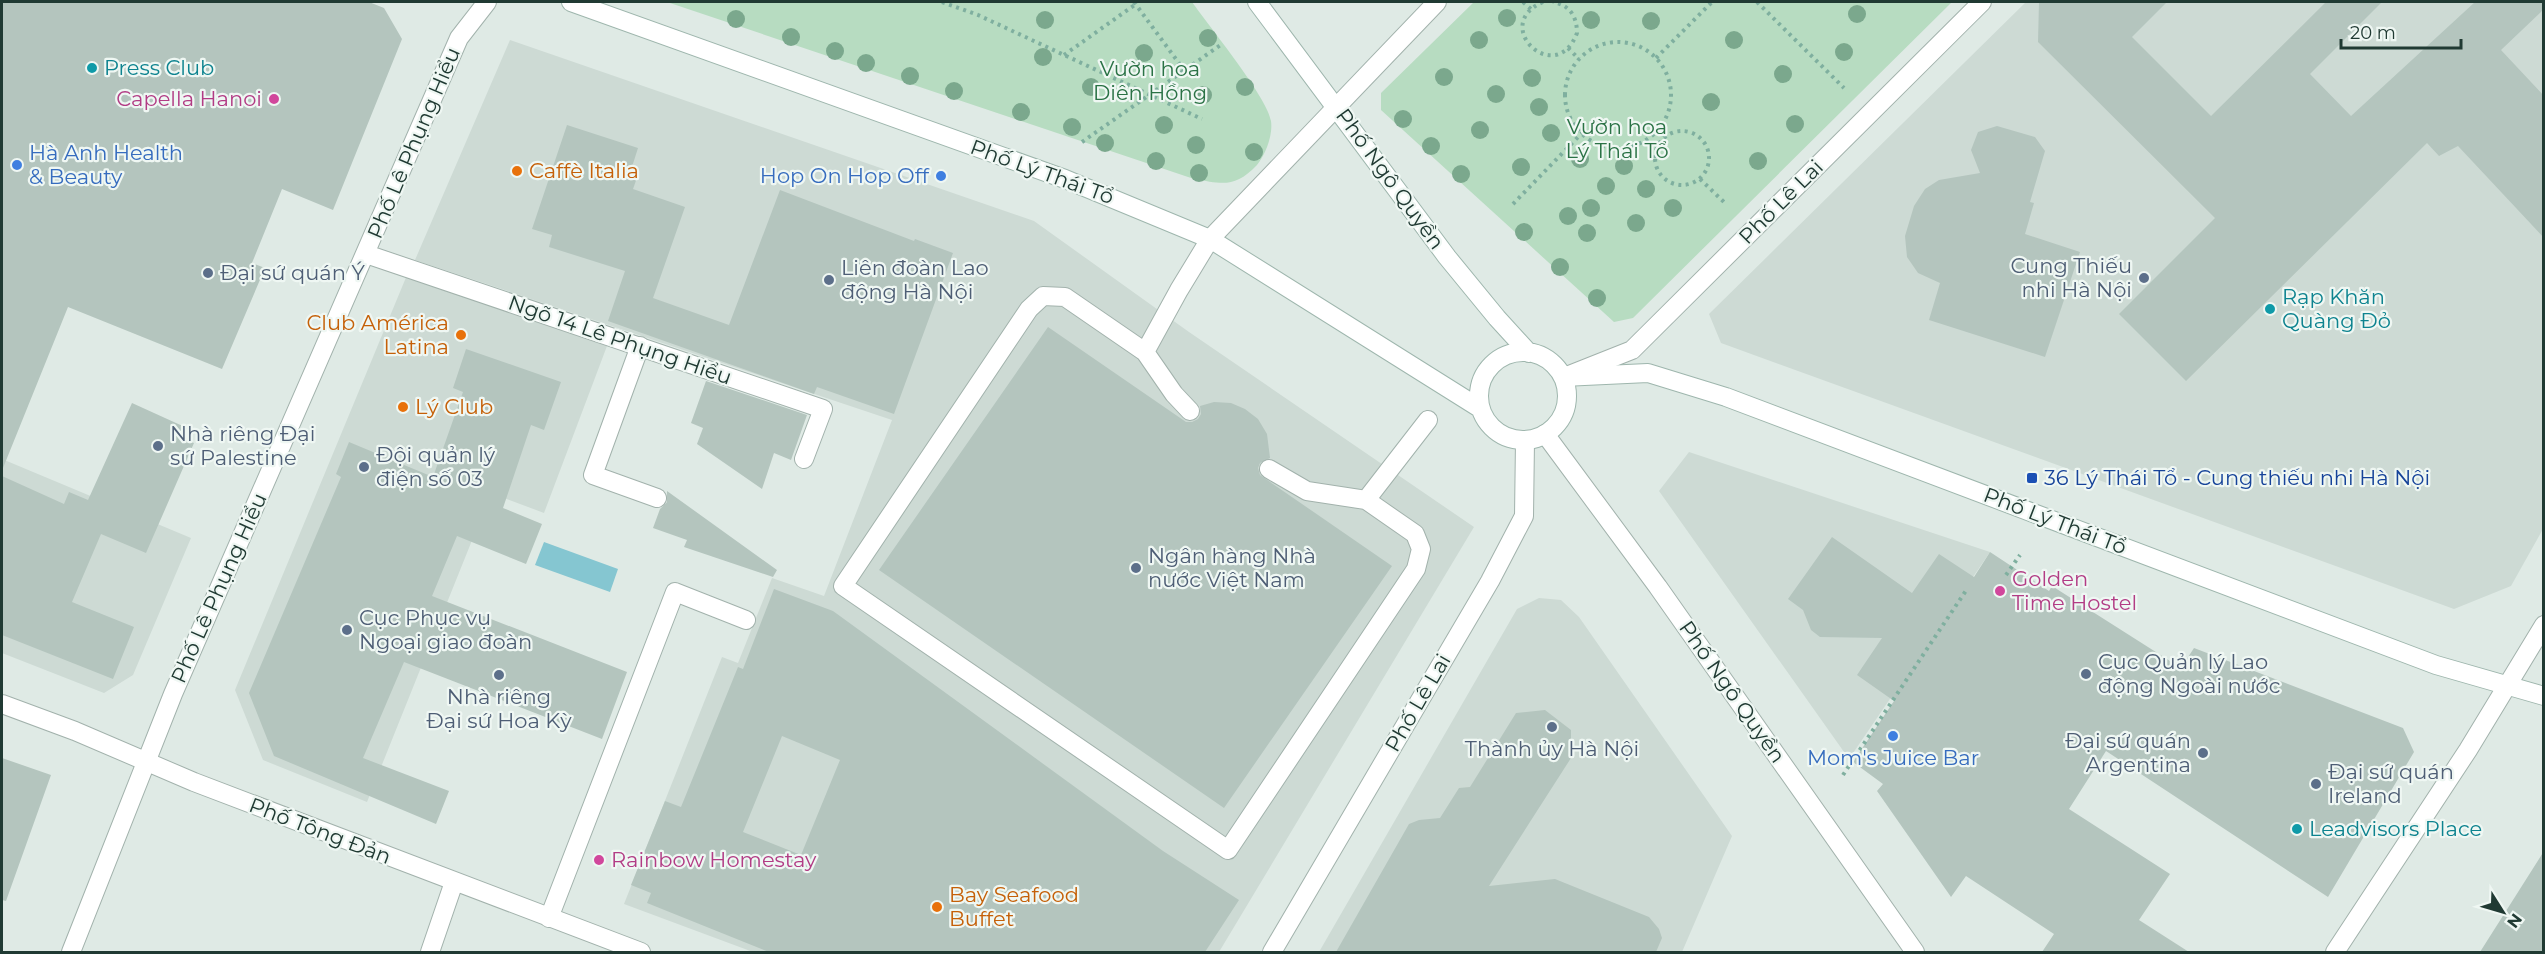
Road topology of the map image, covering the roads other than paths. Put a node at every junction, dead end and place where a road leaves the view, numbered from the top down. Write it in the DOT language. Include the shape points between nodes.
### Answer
graph roads {
  1 [pos="487,2"];
  2 [pos="571,2"];
  3 [pos="1257,2"];
  4 [pos="1437,2"];
  5 [pos="1982,2"];
  6 [pos="1336,105"];
  7 [pos="1210,239"];
  8 [pos="366,254"];
  9 [pos="640,346"];
  10 [pos="1145,352"];
  11 [pos="1529,352"];
  12 [pos="1563,377"];
  13 [pos="1481,409"];
  14 [pos="1190,411"];
  15 [pos="1428,420"];
  16 [pos="1545,434"];
  17 [pos="1525,441"];
  18 [pos="804,459"];
  19 [pos="1269,469"];
  20 [pos="657,498"];
  21 [pos="1366,500"];
  22 [pos="746,620"];
  23 [pos="2544,625"];
  24 [pos="2507,685"];
  25 [pos="2544,696"];
  26 [pos="2,704"];
  27 [pos="146,762"];
  28 [pos="454,882"];
  29 [pos="549,918"];
  30 [pos="71,952"];
  31 [pos="430,952"];
  32 [pos="641,952"];
  33 [pos="1272,952"];
  34 [pos="1915,952"];
  35 [pos="2335,952"];
  1 -- 8 [label="street, Phố Lê Phụng Hiểu" via="459,38"];
  2 -- 7 [label="street, Phố Lý Thái Tổ" via="1065,179"];
  3 -- 6 [label="street, Phố Ngô Quyền"];
  4 -- 6 [label="street"];
  5 -- 12 [label="street, Phố Lê Lai" via="1632,350"];
  6 -- 7 [label="street"];
  6 -- 11 [label="street, Phố Ngô Quyền" via="1447,257"];
  7 -- 10 [label="street"];
  7 -- 13 [label="street, Phố Lý Thái Tổ"];
  8 -- 9 [label="street, Ngõ 14 Lê Phụng Hiểu"];
  8 -- 27 [label="street, Phố Lê Phụng Hiểu"];
  9 -- 18 [label="street, Ngõ 14 Lê Phụng Hiểu" via="823,409"];
  9 -- 20 [label="street" via="593,475"];
  10 -- 14 [label="street"];
  10 -- 21 [label="street" via="1065,297 1043,296 1029,309 843,586 1228,850 1416,569 1421,549 1415,534"];
  11 -- 12 [label="street" via="1554,365"];
  11 -- 13 [label="street" via="1514,353 1490,368 1481,387"];
  12 -- 16 [label="street" via="1566,405 1561,419"];
  12 -- 24 [label="street, Phố Lý Thái Tổ" via="1648,374 1726,397 2436,664"];
  13 -- 17 [label="street" via="1487,423 1497,432"];
  15 -- 21 [label="street"];
  16 -- 17 [label="street"];
  16 -- 34 [label="street, Phố Ngô Quyền" via="1658,587"];
  17 -- 33 [label="street, Phố Lê Lai" via="1524,516"];
  19 -- 21 [label="street" via="1306,491"];
  22 -- 29 [label="street" via="675,592"];
  23 -- 24 [label="street"];
  24 -- 25 [label="street, Phố Lý Thái Tổ"];
  24 -- 35 [label="street"];
  26 -- 27 [label="street, Phố Tông Đản"];
  27 -- 28 [label="street, Phố Tông Đản"];
  27 -- 30 [label="street, Phố Lê Phụng Hiểu"];
  28 -- 29 [label="street, Phố Tông Đản"];
  28 -- 31 [label="street"];
  29 -- 32 [label="street, Phố Tông Đản"];
}
